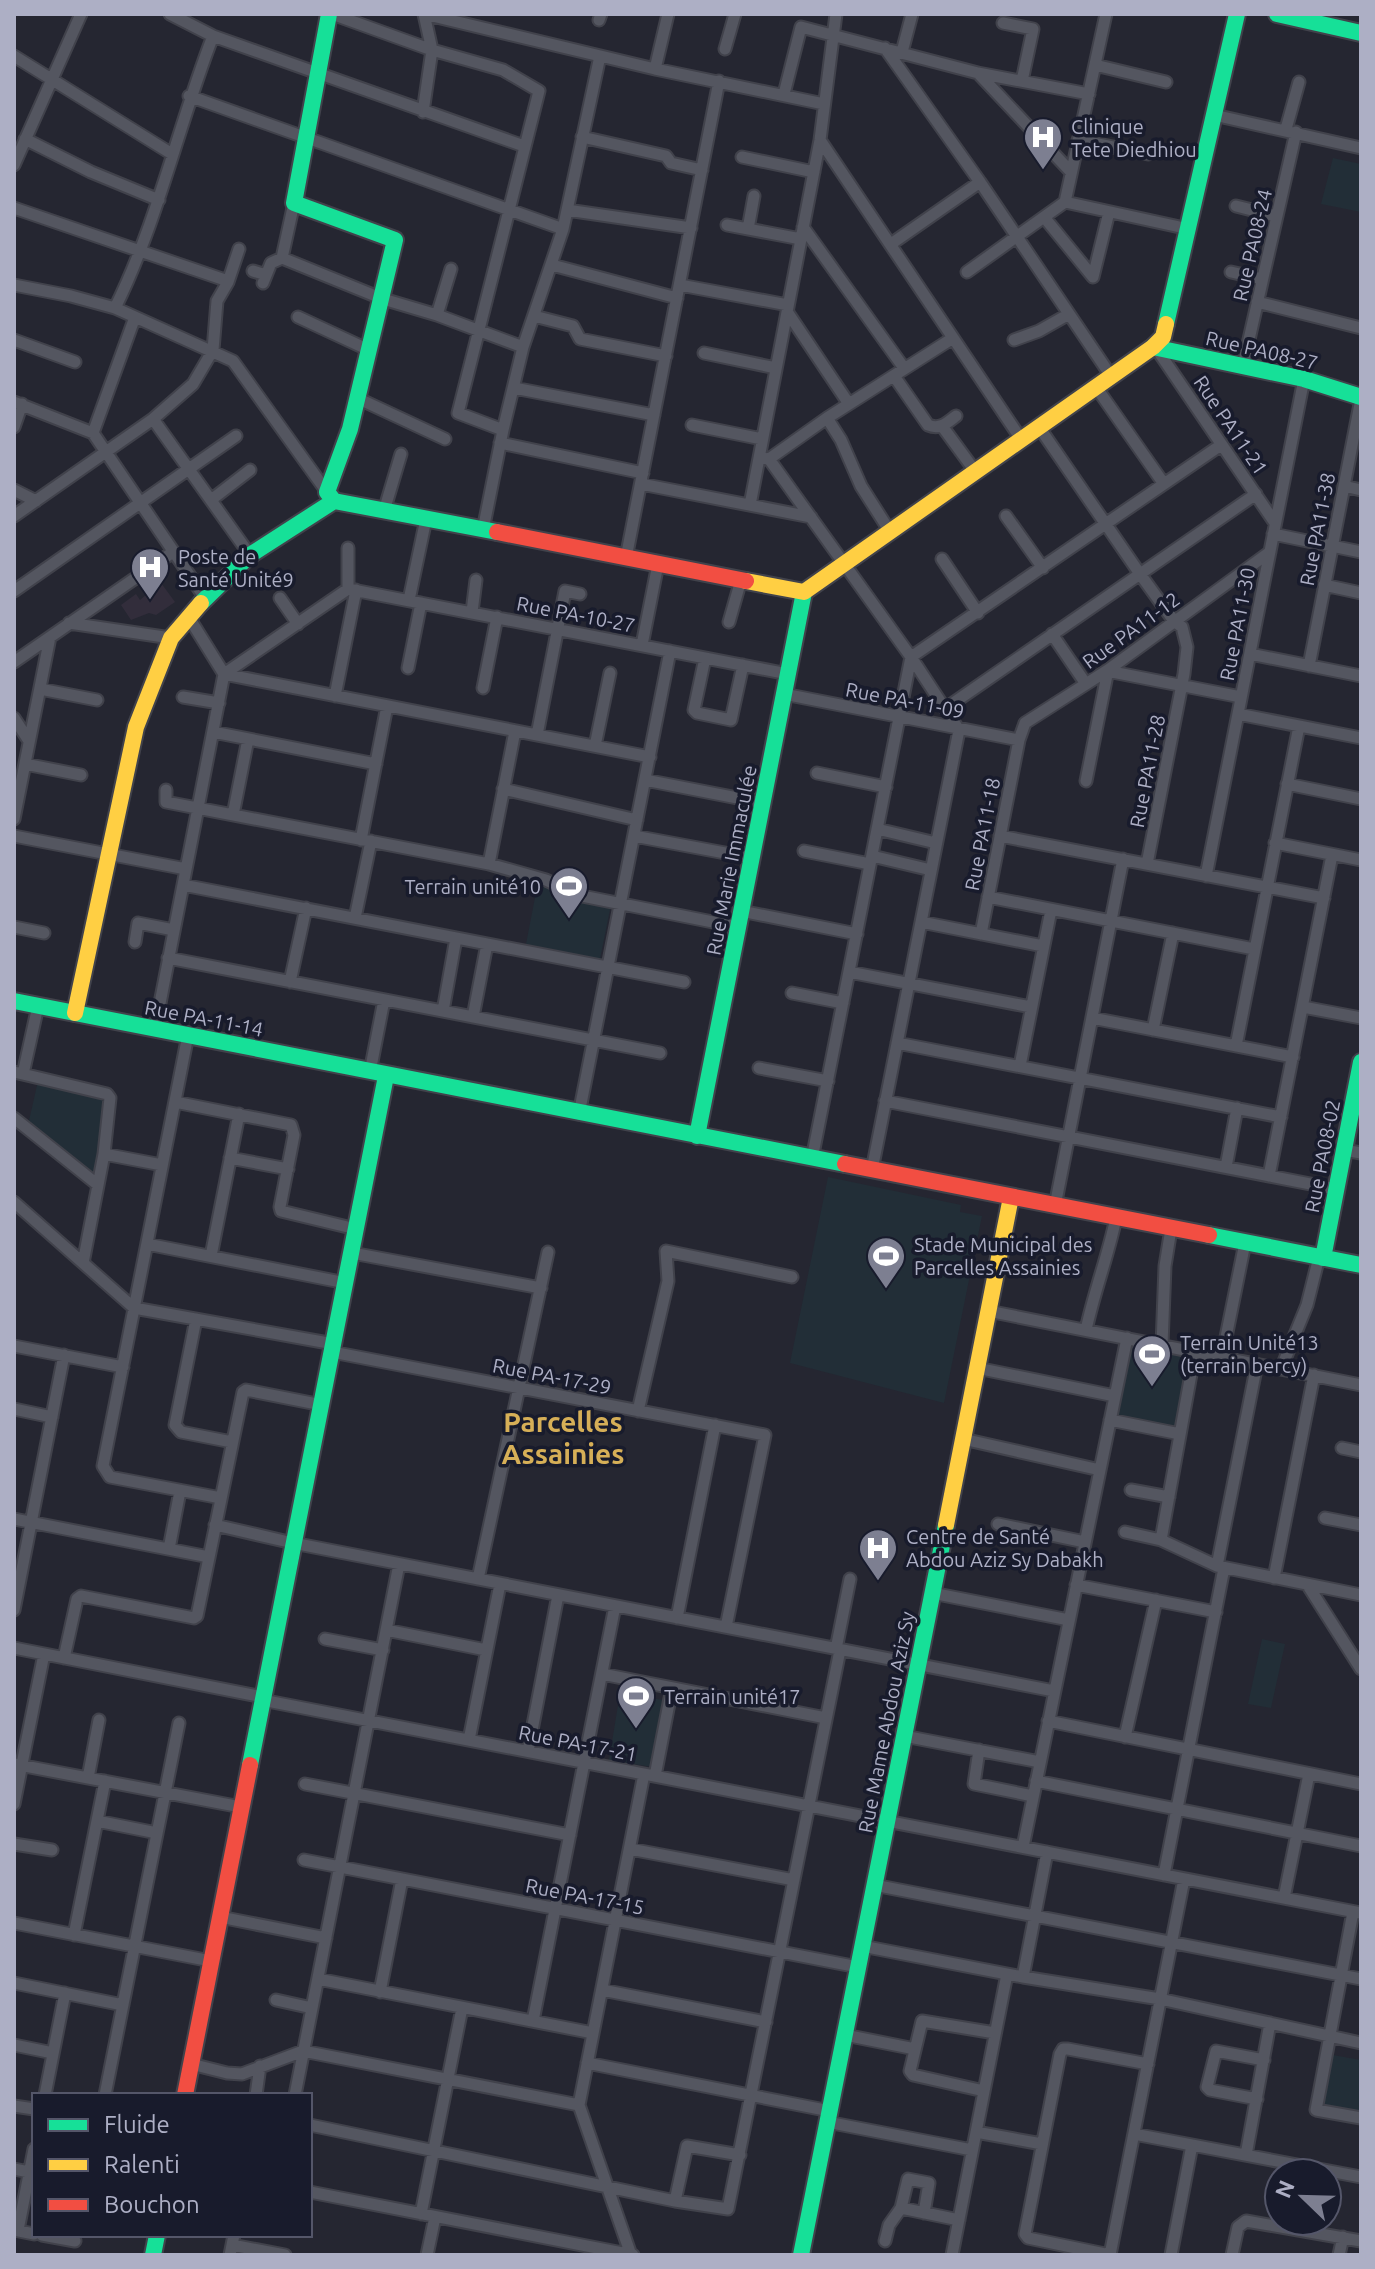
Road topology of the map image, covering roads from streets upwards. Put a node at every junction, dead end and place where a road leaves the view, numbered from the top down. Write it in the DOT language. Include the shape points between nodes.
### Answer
graph roads {
  1 [pos="81,14"];
  2 [pos="170,14"];
  3 [pos="200,14"];
  4 [pos="331,14"];
  5 [pos="424,14"];
  6 [pos="668,14"];
  7 [pos="735,14"];
  8 [pos="836,14"];
  9 [pos="912,14"];
  10 [pos="1106,14"];
  11 [pos="1237,14"];
  12 [pos="1277,14"];
  13 [pos="450,16"];
  14 [pos="1003,23"];
  15 [pos="195,28"];
  16 [pos="1361,33"];
  17 [pos="831,34"];
  18 [pos="213,36"];
  19 [pos="885,48"];
  20 [pos="725,49"];
  21 [pos="432,50"];
  22 [pos="902,52"];
  23 [pos="14,56"];
  24 [pos="600,56"];
  25 [pos="1095,65"];
  26 [pos="655,69"];
  27 [pos="978,73"];
  28 [pos="319,74"];
  29 [pos="50,80"];
  30 [pos="719,81"];
  31 [pos="1022,81"];
  32 [pos="1166,82"];
  33 [pos="1299,82"];
  34 [pos="784,94"];
  35 [pos="1089,94"];
  36 [pos="189,96"];
  37 [pos="824,104"];
  38 [pos="423,112"];
  39 [pos="1214,115"];
  40 [pos="1291,130"];
  41 [pos="307,137"];
  42 [pos="582,137"];
  43 [pos="25,139"];
  44 [pos="820,140"];
  45 [pos="1078,140"];
  46 [pos="524,146"];
  47 [pos="1361,146"];
  48 [pos="172,154"];
  49 [pos="1148,154"];
  50 [pos="742,157"];
  51 [pos="14,165"];
  52 [pos="702,170"];
  53 [pos="814,172"];
  54 [pos="1071,172"];
  55 [pos="980,182"];
  56 [pos="754,196"];
  57 [pos="159,200"];
  58 [pos="1065,202"];
  59 [pos="294,203"];
  60 [pos="1236,206"];
  61 [pos="14,208"];
  62 [pos="510,209"];
  63 [pos="567,210"];
  64 [pos="1109,212"];
  65 [pos="1276,216"];
  66 [pos="1044,217"];
  67 [pos="727,225"];
  68 [pos="691,228"];
  69 [pos="563,229"];
  70 [pos="748,229"];
  71 [pos="1189,229"];
  72 [pos="802,233"];
  73 [pos="1016,236"];
  74 [pos="891,244"];
  75 [pos="239,249"];
  76 [pos="141,252"];
  77 [pos="282,258"];
  78 [pos="552,265"];
  79 [pos="451,269"];
  80 [pos="253,271"];
  81 [pos="967,272"];
  82 [pos="1231,272"];
  83 [pos="1262,279"];
  84 [pos="228,281"];
  85 [pos="14,285"];
  86 [pos="680,285"];
  87 [pos="677,298"];
  88 [pos="383,299"];
  89 [pos="1257,302"];
  90 [pos="115,308"];
  91 [pos="788,309"];
  92 [pos="1069,314"];
  93 [pos="437,315"];
  94 [pos="534,316"];
  95 [pos="135,317"];
  96 [pos="298,317"];
  97 [pos="1361,328"];
  98 [pos="478,330"];
  99 [pos="953,338"];
  100 [pos="14,340"];
  101 [pos="1014,340"];
  102 [pos="523,347"];
  103 [pos="1154,347"];
  104 [pos="213,350"];
  105 [pos="369,350"];
  106 [pos="704,353"];
  107 [pos="666,356"];
  108 [pos="75,362"];
  109 [pos="1243,366"];
  110 [pos="776,368"];
  111 [pos="904,368"];
  112 [pos="894,376"];
  113 [pos="1111,376"];
  114 [pos="1304,379"];
  115 [pos="1096,387"];
  116 [pos="514,388"];
  117 [pos="357,398"];
  118 [pos="1361,398"];
  119 [pos="18,403"];
  120 [pos="849,404"];
  121 [pos="654,415"];
  122 [pos="956,416"];
  123 [pos="827,418"];
  124 [pos="153,419"];
  125 [pos="692,425"];
  126 [pos="942,426"];
  127 [pos="14,427"];
  128 [pos="1039,427"];
  129 [pos="503,430"];
  130 [pos="93,433"];
  131 [pos="236,436"];
  132 [pos="445,439"];
  133 [pos="762,439"];
  134 [pos="1021,439"];
  135 [pos="500,443"];
  136 [pos="1221,445"];
  137 [pos="106,452"];
  138 [pos="401,454"];
  139 [pos="764,458"];
  140 [pos="188,469"];
  141 [pos="250,470"];
  142 [pos="975,471"];
  143 [pos="642,479"];
  144 [pos="1164,484"];
  145 [pos="1344,486"];
  146 [pos="14,490"];
  147 [pos="1361,490"];
  148 [pos="1256,494"];
  149 [pos="331,496"];
  150 [pos="211,500"];
  151 [pos="36,501"];
  152 [pos="140,503"];
  153 [pos="750,505"];
  154 [pos="384,511"];
  155 [pos="14,516"];
  156 [pos="1006,516"];
  157 [pos="811,517"];
  158 [pos="426,519"];
  159 [pos="1106,525"];
  160 [pos="1274,529"];
  161 [pos="483,530"];
  162 [pos="889,530"];
  163 [pos="1332,546"];
  164 [pos="348,548"];
  165 [pos="173,552"];
  166 [pos="1270,552"];
  167 [pos="1361,552"];
  168 [pos="250,555"];
  169 [pos="626,558"];
  170 [pos="942,559"];
  171 [pos="844,563"];
  172 [pos="658,564"];
  173 [pos="1043,568"];
  174 [pos="1140,574"];
  175 [pos="476,580"];
  176 [pos="741,580"];
  177 [pos="1324,585"];
  178 [pos="352,589"];
  179 [pos="14,591"];
  180 [pos="804,592"];
  181 [pos="1361,593"];
  182 [pos="580,594"];
  183 [pos="205,598"];
  184 [pos="280,598"];
  185 [pos="415,602"];
  186 [pos="472,612"];
  187 [pos="978,613"];
  188 [pos="188,616"];
  189 [pos="497,617"];
  190 [pos="1174,621"];
  191 [pos="729,622"];
  192 [pos="69,623"];
  193 [pos="298,624"];
  194 [pos="558,629"];
  195 [pos="1052,634"];
  196 [pos="50,637"];
  197 [pos="171,638"];
  198 [pos="642,645"];
  199 [pos="670,651"];
  200 [pos="1250,654"];
  201 [pos="911,657"];
  202 [pos="705,658"];
  203 [pos="14,662"];
  204 [pos="743,665"];
  205 [pos="1309,666"];
  206 [pos="408,668"];
  207 [pos="1108,670"];
  208 [pos="610,673"];
  209 [pos="224,674"];
  210 [pos="788,674"];
  211 [pos="1361,676"];
  212 [pos="1086,684"];
  213 [pos="1182,685"];
  214 [pos="483,688"];
  215 [pos="40,689"];
  216 [pos="784,694"];
  217 [pos="335,696"];
  218 [pos="183,697"];
  219 [pos="1241,697"];
  220 [pos="97,700"];
  221 [pos="219,703"];
  222 [pos="387,706"];
  223 [pos="946,708"];
  224 [pos="1238,714"];
  225 [pos="14,718"];
  226 [pos="899,718"];
  227 [pos="1299,726"];
  228 [pos="959,730"];
  229 [pos="515,731"];
  230 [pos="213,732"];
  231 [pos="537,735"];
  232 [pos="1361,738"];
  233 [pos="248,739"];
  234 [pos="1019,740"];
  235 [pos="29,741"];
  236 [pos="595,746"];
  237 [pos="650,757"];
  238 [pos="25,764"];
  239 [pos="376,764"];
  240 [pos="817,773"];
  241 [pos="81,775"];
  242 [pos="645,780"];
  243 [pos="1086,781"];
  244 [pos="1287,784"];
  245 [pos="886,787"];
  246 [pos="503,789"];
  247 [pos="166,790"];
  248 [pos="1361,799"];
  249 [pos="763,803"];
  250 [pos="198,808"];
  251 [pos="233,815"];
  252 [pos="14,819"];
  253 [pos="637,820"];
  254 [pos="877,829"];
  255 [pos="14,836"];
  256 [pos="634,836"];
  257 [pos="1000,836"];
  258 [pos="366,840"];
  259 [pos="936,843"];
  260 [pos="1275,843"];
  261 [pos="804,851"];
  262 [pos="107,854"];
  263 [pos="1332,855"];
  264 [pos="752,858"];
  265 [pos="1123,859"];
  266 [pos="871,860"];
  267 [pos="1361,860"];
  268 [pos="489,864"];
  269 [pos="1147,864"];
  270 [pos="186,869"];
  271 [pos="931,870"];
  272 [pos="1206,876"];
  273 [pos="183,885"];
  274 [pos="1267,887"];
  275 [pos="988,897"];
  276 [pos="1324,898"];
  277 [pos="620,905"];
  278 [pos="306,908"];
  279 [pos="1051,910"];
  280 [pos="355,918"];
  281 [pos="740,919"];
  282 [pos="1111,921"];
  283 [pos="921,922"];
  284 [pos="14,927"];
  285 [pos="174,930"];
  286 [pos="44,933"];
  287 [pos="1173,933"];
  288 [pos="857,934"];
  289 [pos="981,934"];
  290 [pos="456,938"];
  291 [pos="135,942"];
  292 [pos="487,944"];
  293 [pos="1043,946"];
  294 [pos="1254,949"];
  295 [pos="168,958"];
  296 [pos="608,967"];
  297 [pos="849,972"];
  298 [pos="290,982"];
  299 [pos="684,982"];
  300 [pos="909,983"];
  301 [pos="792,993"];
  302 [pos="384,1000"];
  303 [pos="14,1001"];
  304 [pos="843,1003"];
  305 [pos="38,1006"];
  306 [pos="1031,1007"];
  307 [pos="1303,1007"];
  308 [pos="443,1011"];
  309 [pos="75,1013"];
  310 [pos="473,1017"];
  311 [pos="1092,1018"];
  312 [pos="1361,1018"];
  313 [pos="155,1029"];
  314 [pos="1153,1030"];
  315 [pos="188,1035"];
  316 [pos="594,1041"];
  317 [pos="897,1043"];
  318 [pos="1236,1046"];
  319 [pos="660,1053"];
  320 [pos="1293,1057"];
  321 [pos="1361,1062"];
  322 [pos="1020,1066"];
  323 [pos="759,1068"];
  324 [pos="18,1073"];
  325 [pos="378,1074"];
  326 [pos="1080,1078"];
  327 [pos="828,1081"];
  328 [pos="885,1101"];
  329 [pos="175,1102"];
  330 [pos="1237,1108"];
  331 [pos="239,1114"];
  332 [pos="579,1114"];
  333 [pos="1281,1117"];
  334 [pos="14,1118"];
  335 [pos="697,1136"];
  336 [pos="1068,1137"];
  337 [pos="1344,1150"];
  338 [pos="1361,1153"];
  339 [pos="104,1154"];
  340 [pos="230,1158"];
  341 [pos="812,1159"];
  342 [pos="162,1165"];
  343 [pos="1226,1167"];
  344 [pos="288,1169"];
  345 [pos="872,1170"];
  346 [pos="1269,1176"];
  347 [pos="98,1185"];
  348 [pos="1336,1189"];
  349 [pos="1011,1197"];
  350 [pos="14,1202"];
  351 [pos="1055,1206"];
  352 [pos="1116,1218"];
  353 [pos="356,1229"];
  354 [pos="1171,1229"];
  355 [pos="1245,1243"];
  356 [pos="147,1244"];
  357 [pos="548,1252"];
  358 [pos="352,1253"];
  359 [pos="211,1256"];
  360 [pos="1321,1258"];
  361 [pos="83,1263"];
  362 [pos="1361,1265"];
  363 [pos="792,1277"];
  364 [pos="346,1283"];
  365 [pos="541,1288"];
  366 [pos="134,1308"];
  367 [pos="988,1311"];
  368 [pos="196,1319"];
  369 [pos="1086,1330"];
  370 [pos="1127,1338"];
  371 [pos="1162,1345"];
  372 [pos="14,1346"];
  373 [pos="333,1348"];
  374 [pos="1195,1352"];
  375 [pos="64,1355"];
  376 [pos="1222,1357"];
  377 [pos="1257,1364"];
  378 [pos="123,1367"];
  379 [pos="977,1368"];
  380 [pos="1281,1369"];
  381 [pos="1361,1369"];
  382 [pos="1314,1375"];
  383 [pos="1360,1385"];
  384 [pos="519,1388"];
  385 [pos="1115,1396"];
  386 [pos="322,1405"];
  387 [pos="14,1409"];
  388 [pos="638,1411"];
  389 [pos="52,1417"];
  390 [pos="1110,1420"];
  391 [pos="715,1425"];
  392 [pos="1180,1434"];
  393 [pos="963,1439"];
  394 [pos="232,1442"];
  395 [pos="1342,1448"];
  396 [pos="1361,1452"];
  397 [pos="1100,1470"];
  398 [pos="1131,1490"];
  399 [pos="180,1491"];
  400 [pos="1169,1497"];
  401 [pos="221,1498"];
  402 [pos="1325,1518"];
  403 [pos="14,1519"];
  404 [pos="31,1522"];
  405 [pos="998,1524"];
  406 [pos="215,1525"];
  407 [pos="1361,1525"];
  408 [pos="1125,1532"];
  409 [pos="1161,1540"];
  410 [pos="1085,1542"];
  411 [pos="293,1543"];
  412 [pos="169,1549"];
  413 [pos="209,1557"];
  414 [pos="399,1564"];
  415 [pos="1221,1567"];
  416 [pos="1274,1578"];
  417 [pos="478,1579"];
  418 [pos="850,1579"];
  419 [pos="500,1584"];
  420 [pos="1307,1584"];
  421 [pos="1076,1585"];
  422 [pos="932,1593"];
  423 [pos="558,1595"];
  424 [pos="1361,1595"];
  425 [pos="1156,1600"];
  426 [pos="615,1606"];
  427 [pos="14,1610"];
  428 [pos="1216,1612"];
  429 [pos="677,1618"];
  430 [pos="1069,1620"];
  431 [pos="726,1627"];
  432 [pos="386,1630"];
  433 [pos="325,1639"];
  434 [pos="14,1648"];
  435 [pos="838,1649"];
  436 [pos="383,1650"];
  437 [pos="486,1650"];
  438 [pos="44,1654"];
  439 [pos="64,1658"];
  440 [pos="918,1665"];
  441 [pos="1361,1669"];
  442 [pos="602,1674"];
  443 [pos="672,1688"];
  444 [pos="1054,1691"];
  445 [pos="263,1698"];
  446 [pos="826,1718"];
  447 [pos="99,1720"];
  448 [pos="369,1720"];
  449 [pos="1048,1721"];
  450 [pos="179,1723"];
  451 [pos="904,1736"];
  452 [pos="1125,1737"];
  453 [pos="469,1740"];
  454 [pos="979,1750"];
  455 [pos="1189,1750"];
  456 [pos="528,1751"];
  457 [pos="584,1762"];
  458 [pos="1040,1762"];
  459 [pos="18,1764"];
  460 [pos="1309,1774"];
  461 [pos="650,1775"];
  462 [pos="88,1778"];
  463 [pos="105,1781"];
  464 [pos="1036,1781"];
  465 [pos="305,1784"];
  466 [pos="1361,1784"];
  467 [pos="165,1793"];
  468 [pos="354,1794"];
  469 [pos="1033,1796"];
  470 [pos="14,1804"];
  471 [pos="809,1806"];
  472 [pos="241,1807"];
  473 [pos="1177,1809"];
  474 [pos="97,1821"];
  475 [pos="887,1821"];
  476 [pos="157,1833"];
  477 [pos="1297,1833"];
  478 [pos="570,1835"];
  479 [pos="14,1844"];
  480 [pos="1361,1846"];
  481 [pos="1023,1847"];
  482 [pos="630,1849"];
  483 [pos="52,1850"];
  484 [pos="1047,1852"];
  485 [pos="304,1860"];
  486 [pos="340,1866"];
  487 [pos="1164,1875"];
  488 [pos="402,1879"];
  489 [pos="1184,1879"];
  490 [pos="794,1880"];
  491 [pos="874,1885"];
  492 [pos="1284,1898"];
  493 [pos="556,1908"];
  494 [pos="1357,1912"];
  495 [pos="1034,1916"];
  496 [pos="220,1917"];
  497 [pos="616,1920"];
  498 [pos="14,1923"];
  499 [pos="74,1935"];
  500 [pos="326,1938"];
  501 [pos="1172,1943"];
  502 [pos="135,1946"];
  503 [pos="862,1946"];
  504 [pos="780,1952"];
  505 [pos="211,1961"];
  506 [pos="858,1967"];
  507 [pos="1007,1974"];
  508 [pos="1341,1976"];
  509 [pos="1023,1977"];
  510 [pos="318,1979"];
  511 [pos="1361,1979"];
  512 [pos="14,1983"];
  513 [pos="602,1990"];
  514 [pos="380,1992"];
  515 [pos="65,1993"];
  516 [pos="1160,1999"];
  517 [pos="276,2000"];
  518 [pos="123,2005"];
  519 [pos="312,2008"];
  520 [pos="462,2008"];
  521 [pos="533,2021"];
  522 [pos="766,2022"];
  523 [pos="1270,2023"];
  524 [pos="593,2033"];
  525 [pos="995,2033"];
  526 [pos="845,2035"];
  527 [pos="1330,2037"];
  528 [pos="1361,2043"];
  529 [pos="14,2045"];
  530 [pos="915,2049"];
  531 [pos="303,2051"];
  532 [pos="53,2053"];
  533 [pos="1264,2060"];
  534 [pos="587,2063"];
  535 [pos="191,2064"];
  536 [pos="1148,2064"];
  537 [pos="260,2066"];
  538 [pos="448,2080"];
  539 [pos="984,2091"];
  540 [pos="45,2093"];
  541 [pos="105,2093"];
  542 [pos="185,2093"];
  543 [pos="256,2093"];
  544 [pos="295,2093"];
  545 [pos="752,2096"];
  546 [pos="1257,2099"];
  547 [pos="579,2105"];
  548 [pos="829,2116"];
  549 [pos="1361,2118"];
  550 [pos="312,2125"];
  551 [pos="976,2132"];
  552 [pos="1134,2134"];
  553 [pos="1042,2144"];
  554 [pos="1192,2145"];
  555 [pos="972,2150"];
  556 [pos="434,2151"];
  557 [pos="740,2155"];
  558 [pos="1246,2155"];
  559 [pos="32,2158"];
  560 [pos="14,2169"];
  561 [pos="29,2172"];
  562 [pos="1361,2177"];
  563 [pos="607,2186"];
  564 [pos="312,2192"];
  565 [pos="30,2193"];
  566 [pos="675,2201"];
  567 [pos="901,2208"];
  568 [pos="924,2213"];
  569 [pos="421,2214"];
  570 [pos="435,2217"];
  571 [pos="959,2220"];
  572 [pos="1263,2224"];
  573 [pos="16,2230"];
  574 [pos="1343,2237"];
  575 [pos="76,2238"];
  576 [pos="885,2241"];
  577 [pos="1361,2241"];
  578 [pos="232,2245"];
  579 [pos="271,2254"];
  580 [pos="72,2255"];
  581 [pos="285,2255"];
  582 [pos="427,2255"];
  583 [pos="632,2255"];
  584 [pos="801,2255"];
  585 [pos="952,2255"];
  586 [pos="1110,2255"];
  587 [pos="1171,2255"];
  588 [pos="1232,2255"];
  589 [pos="1339,2255"];
  1 -- 29 [label="street"];
  2 -- 15 [label="street"];
  3 -- 15 [label="street"];
  4 -- 21 [label="street"];
  4 -- 28 [label="street"];
  5 -- 13 [label="street"];
  5 -- 21 [label="street"];
  6 -- 26 [label="street"];
  7 -- 20 [label="street"];
  8 -- 17 [label="street"];
  9 -- 22 [label="street"];
  10 -- 25 [label="street"];
  11 -- 39 [label="street"];
  12 -- 16 [label="street"];
  13 -- 24 [label="street"];
  14 -- 31 [label="street" via="1033,29"];
  15 -- 18 [label="street"];
  17 -- 19 [label="street"];
  17 -- 34 [label="street" via="801,27"];
  17 -- 37 [label="street"];
  18 -- 28 [label="street"];
  18 -- 36 [label="street"];
  19 -- 22 [label="street"];
  19 -- 55 [label="street"];
  21 -- 38 [label="street"];
  21 -- 46 [label="street" via="503,70 537,89"];
  22 -- 27 [label="street"];
  23 -- 29 [label="street"];
  24 -- 26 [label="street"];
  24 -- 42 [label="street"];
  25 -- 32 [label="street"];
  25 -- 35 [label="street"];
  26 -- 30 [label="street"];
  27 -- 31 [label="street"];
  27 -- 54 [label="street"];
  28 -- 38 [label="street"];
  28 -- 41 [label="street"];
  29 -- 43 [label="street"];
  29 -- 48 [label="street"];
  30 -- 34 [label="street"];
  30 -- 52 [label="street"];
  31 -- 35 [label="street"];
  33 -- 40 [label="street, Rue PA08-24"];
  34 -- 37 [label="street"];
  35 -- 45 [label="street"];
  36 -- 41 [label="street"];
  36 -- 48 [label="street"];
  37 -- 44 [label="street"];
  38 -- 46 [label="street"];
  39 -- 40 [label="street"];
  39 -- 71 [label="street"];
  40 -- 47 [label="street"];
  40 -- 65 [label="street, Rue PA08-24"];
  41 -- 59 [label="street"];
  41 -- 62 [label="street"];
  42 -- 52 [label="street"];
  42 -- 63 [label="street"];
  43 -- 51 [label="street"];
  43 -- 57 [label="street"];
  44 -- 53 [label="street"];
  44 -- 74 [label="street"];
  45 -- 49 [label="street"];
  45 -- 54 [label="street"];
  46 -- 62 [label="street"];
  48 -- 57 [label="street"];
  50 -- 53 [label="street"];
  52 -- 68 [label="street"];
  53 -- 72 [label="street"];
  54 -- 58 [label="street"];
  55 -- 73 [label="street"];
  55 -- 74 [label="street"];
  56 -- 70 [label="street"];
  57 -- 76 [label="street"];
  58 -- 64 [label="street"];
  58 -- 66 [label="street"];
  59 -- 77 [label="street"];
  59 -- 88 [label="street" via="394,239"];
  60 -- 65 [label="street"];
  61 -- 76 [label="street"];
  62 -- 69 [label="street"];
  62 -- 98 [label="street"];
  63 -- 68 [label="street"];
  63 -- 69 [label="street"];
  64 -- 66 [label="street" via="1093,277"];
  64 -- 71 [label="street"];
  65 -- 83 [label="street, Rue PA08-24"];
  66 -- 73 [label="street"];
  67 -- 70 [label="street"];
  68 -- 86 [label="street"];
  69 -- 78 [label="street"];
  70 -- 72 [label="street"];
  71 -- 103 [label="street" via="1165,332"];
  72 -- 91 [label="street"];
  72 -- 111 [label="street"];
  73 -- 81 [label="street"];
  73 -- 92 [label="street"];
  74 -- 99 [label="street"];
  75 -- 84 [label="street"];
  76 -- 84 [label="street"];
  76 -- 90 [label="street"];
  77 -- 80 [label="street" via="271,263 264,279"];
  77 -- 88 [label="street"];
  78 -- 87 [label="street"];
  78 -- 94 [label="street"];
  79 -- 93 [label="street"];
  82 -- 83 [label="street"];
  83 -- 89 [label="street, Rue PA08-24"];
  84 -- 104 [label="street" via="217,303"];
  85 -- 90 [label="street"];
  86 -- 87 [label="street"];
  86 -- 91 [label="street"];
  87 -- 107 [label="street"];
  88 -- 93 [label="street"];
  88 -- 105 [label="street"];
  89 -- 97 [label="street"];
  89 -- 109 [label="street, Rue PA08-24"];
  90 -- 95 [label="street"];
  91 -- 110 [label="street"];
  91 -- 120 [label="street"];
  92 -- 101 [label="street"];
  92 -- 113 [label="street"];
  93 -- 98 [label="street"];
  94 -- 102 [label="street"];
  94 -- 107 [label="street" via="573,326 580,339"];
  95 -- 104 [label="street"];
  95 -- 130 [label="street"];
  96 -- 105 [label="street"];
  98 -- 102 [label="street"];
  98 -- 129 [label="street" via="458,413"];
  99 -- 111 [label="street"];
  99 -- 134 [label="street"];
  100 -- 108 [label="street"];
  102 -- 116 [label="street"];
  103 -- 109 [label="street, Rue PA08-27"];
  103 -- 113 [label="street"];
  103 -- 136 [label="street, Rue PA11-21"];
  104 -- 124 [label="street" via="193,384"];
  104 -- 149 [label="street" via="237,364"];
  105 -- 117 [label="street"];
  106 -- 110 [label="street"];
  107 -- 121 [label="street"];
  109 -- 114 [label="street, Rue PA08-27"];
  110 -- 133 [label="street"];
  111 -- 112 [label="street"];
  112 -- 120 [label="street"];
  112 -- 126 [label="street" via="928,425"];
  113 -- 115 [label="street"];
  114 -- 118 [label="street, Rue PA08-27"];
  114 -- 160 [label="street, Rue PA11-30"];
  115 -- 128 [label="street"];
  115 -- 144 [label="street"];
  116 -- 121 [label="street"];
  116 -- 129 [label="street"];
  117 -- 132 [label="street"];
  117 -- 149 [label="street"];
  118 -- 145 [label="street, Rue PA11-38"];
  119 -- 127 [label="street"];
  119 -- 130 [label="street"];
  120 -- 123 [label="street"];
  121 -- 143 [label="street"];
  122 -- 126 [label="street"];
  123 -- 139 [label="street"];
  123 -- 162 [label="street"];
  124 -- 137 [label="street"];
  124 -- 140 [label="street"];
  125 -- 133 [label="street"];
  126 -- 142 [label="street"];
  128 -- 134 [label="street"];
  128 -- 159 [label="street, Rue PA11-28"];
  129 -- 135 [label="street"];
  130 -- 137 [label="street"];
  131 -- 140 [label="street"];
  133 -- 139 [label="street"];
  134 -- 142 [label="street"];
  135 -- 143 [label="street"];
  135 -- 161 [label="street"];
  136 -- 144 [label="street"];
  136 -- 148 [label="street, Rue PA11-21"];
  137 -- 151 [label="street"];
  137 -- 152 [label="street"];
  138 -- 154 [label="street"];
  139 -- 153 [label="street"];
  139 -- 157 [label="street"];
  140 -- 150 [label="street"];
  140 -- 152 [label="street"];
  141 -- 150 [label="street"];
  142 -- 162 [label="street"];
  143 -- 153 [label="street"];
  143 -- 169 [label="street"];
  144 -- 159 [label="street"];
  145 -- 147 [label="street"];
  145 -- 163 [label="street, Rue PA11-38"];
  146 -- 151 [label="street"];
  148 -- 160 [label="street, Rue PA11-21"];
  148 -- 174 [label="street"];
  149 -- 154 [label="street"];
  149 -- 168 [label="street"];
  150 -- 168 [label="street"];
  151 -- 155 [label="street"];
  152 -- 165 [label="street"];
  152 -- 179 [label="street"];
  153 -- 157 [label="street"];
  154 -- 158 [label="street"];
  156 -- 173 [label="street"];
  157 -- 171 [label="street"];
  158 -- 161 [label="street"];
  158 -- 185 [label="street"];
  159 -- 173 [label="street"];
  159 -- 174 [label="street, Rue PA11-28"];
  160 -- 163 [label="street"];
  160 -- 166 [label="street, Rue PA11-30"];
  161 -- 169 [label="street"];
  162 -- 171 [label="street"];
  163 -- 167 [label="street"];
  163 -- 177 [label="street, Rue PA11-38"];
  164 -- 178 [label="street"];
  165 -- 183 [label="street"];
  165 -- 192 [label="street"];
  166 -- 190 [label="street, Rue PA11-12"];
  166 -- 200 [label="street, Rue PA11-30"];
  168 -- 183 [label="street"];
  169 -- 172 [label="street"];
  170 -- 187 [label="street"];
  171 -- 180 [label="street"];
  171 -- 201 [label="street"];
  172 -- 176 [label="street"];
  172 -- 198 [label="street"];
  173 -- 187 [label="street"];
  174 -- 190 [label="street, Rue PA11-28"];
  174 -- 195 [label="street"];
  175 -- 186 [label="street"];
  176 -- 180 [label="street"];
  176 -- 191 [label="street"];
  177 -- 181 [label="street"];
  177 -- 205 [label="street, Rue PA11-38"];
  178 -- 185 [label="street, Rue PA-10-27"];
  178 -- 193 [label="street"];
  178 -- 217 [label="street"];
  180 -- 210 [label="street, Rue Marie Immaculée"];
  182 -- 194 [label="street" via="565,591"];
  183 -- 188 [label="street"];
  184 -- 193 [label="street"];
  185 -- 186 [label="street, Rue PA-10-27"];
  185 -- 206 [label="street"];
  186 -- 189 [label="street, Rue PA-10-27"];
  187 -- 201 [label="street"];
  188 -- 197 [label="street"];
  188 -- 209 [label="street"];
  189 -- 194 [label="street, Rue PA-10-27"];
  189 -- 214 [label="street"];
  190 -- 207 [label="street, Rue PA11-12"];
  190 -- 213 [label="street, Rue PA11-28" via="1182,627 1187,647"];
  192 -- 196 [label="street"];
  192 -- 197 [label="street"];
  193 -- 209 [label="street"];
  194 -- 198 [label="street, Rue PA-10-27"];
  194 -- 231 [label="street"];
  195 -- 212 [label="street"];
  195 -- 223 [label="street"];
  196 -- 203 [label="street"];
  196 -- 215 [label="street"];
  197 -- 262 [label="street" via="136,727"];
  198 -- 199 [label="street, Rue PA-10-27"];
  199 -- 202 [label="street, Rue PA-10-27"];
  199 -- 237 [label="street"];
  200 -- 205 [label="street"];
  200 -- 219 [label="street, Rue PA11-30"];
  201 -- 223 [label="street"];
  201 -- 226 [label="street"];
  202 -- 204 [label="street, Rue PA-10-27"];
  202 -- 204 [label="street" via="694,710 731,720"];
  204 -- 210 [label="street, Rue PA-10-27"];
  205 -- 211 [label="street"];
  207 -- 212 [label="street, Rue PA11-12"];
  207 -- 213 [label="street"];
  207 -- 243 [label="street"];
  208 -- 236 [label="street"];
  209 -- 217 [label="street"];
  209 -- 221 [label="street"];
  210 -- 216 [label="street, Rue Marie Immaculée"];
  212 -- 234 [label="street, Rue PA11-12" via="1025,723"];
  213 -- 219 [label="street"];
  213 -- 269 [label="street, Rue PA11-28"];
  215 -- 220 [label="street"];
  215 -- 235 [label="street"];
  216 -- 226 [label="street, Rue PA-11-09"];
  216 -- 249 [label="street, Rue Marie Immaculée"];
  217 -- 222 [label="street"];
  218 -- 221 [label="street"];
  219 -- 224 [label="street, Rue PA11-30"];
  221 -- 230 [label="street"];
  222 -- 229 [label="street"];
  222 -- 239 [label="street"];
  223 -- 228 [label="street"];
  224 -- 227 [label="street"];
  224 -- 272 [label="street, Rue PA11-30"];
  225 -- 235 [label="street"];
  226 -- 228 [label="street, Rue PA-11-09"];
  226 -- 245 [label="street"];
  227 -- 232 [label="street"];
  227 -- 244 [label="street"];
  228 -- 234 [label="street, Rue PA-11-09"];
  228 -- 259 [label="street"];
  229 -- 231 [label="street"];
  229 -- 246 [label="street"];
  230 -- 233 [label="street"];
  230 -- 250 [label="street"];
  231 -- 236 [label="street"];
  233 -- 239 [label="street"];
  233 -- 251 [label="street"];
  234 -- 257 [label="street, Rue PA11-18"];
  235 -- 238 [label="street"];
  236 -- 237 [label="street"];
  237 -- 242 [label="street"];
  238 -- 241 [label="street"];
  238 -- 252 [label="street"];
  239 -- 258 [label="street"];
  240 -- 245 [label="street"];
  242 -- 249 [label="street"];
  242 -- 253 [label="street"];
  244 -- 248 [label="street"];
  244 -- 260 [label="street"];
  245 -- 254 [label="street"];
  246 -- 253 [label="street"];
  246 -- 268 [label="street"];
  247 -- 250 [label="street" via="166,802"];
  249 -- 264 [label="street, Rue Marie Immaculée"];
  250 -- 251 [label="street"];
  250 -- 270 [label="street"];
  251 -- 258 [label="street"];
  253 -- 256 [label="street"];
  254 -- 259 [label="street"];
  254 -- 266 [label="street"];
  255 -- 262 [label="street"];
  256 -- 264 [label="street"];
  256 -- 277 [label="street"];
  257 -- 265 [label="street"];
  257 -- 275 [label="street, Rue PA11-18"];
  258 -- 268 [label="street"];
  258 -- 280 [label="street"];
  259 -- 271 [label="street"];
  260 -- 263 [label="street"];
  260 -- 274 [label="street"];
  261 -- 266 [label="street"];
  262 -- 270 [label="street"];
  262 -- 309 [label="street"];
  263 -- 267 [label="street"];
  263 -- 276 [label="street"];
  264 -- 281 [label="street, Rue Marie Immaculée"];
  265 -- 269 [label="street"];
  265 -- 282 [label="street"];
  266 -- 271 [label="street"];
  266 -- 288 [label="street"];
  268 -- 277 [label="street"];
  269 -- 272 [label="street"];
  270 -- 273 [label="street"];
  271 -- 283 [label="street"];
  272 -- 274 [label="street"];
  273 -- 278 [label="street"];
  273 -- 285 [label="street"];
  274 -- 276 [label="street"];
  274 -- 294 [label="street"];
  275 -- 279 [label="street"];
  275 -- 289 [label="street, Rue PA11-18"];
  276 -- 307 [label="street"];
  277 -- 281 [label="street"];
  277 -- 296 [label="street"];
  278 -- 280 [label="street"];
  278 -- 298 [label="street"];
  279 -- 282 [label="street"];
  279 -- 293 [label="street"];
  280 -- 290 [label="street"];
  281 -- 288 [label="street"];
  281 -- 335 [label="street, Rue Marie Immaculée"];
  282 -- 287 [label="street"];
  282 -- 311 [label="street"];
  283 -- 289 [label="street"];
  283 -- 300 [label="street"];
  284 -- 286 [label="street"];
  285 -- 291 [label="street" via="138,923"];
  285 -- 295 [label="street"];
  287 -- 294 [label="street"];
  287 -- 314 [label="street"];
  288 -- 297 [label="street"];
  289 -- 293 [label="street"];
  290 -- 292 [label="street"];
  290 -- 308 [label="street"];
  292 -- 296 [label="street"];
  292 -- 310 [label="street"];
  293 -- 306 [label="street"];
  294 -- 318 [label="street"];
  295 -- 298 [label="street"];
  295 -- 313 [label="street"];
  296 -- 299 [label="street"];
  296 -- 316 [label="street"];
  297 -- 300 [label="street"];
  297 -- 304 [label="street"];
  298 -- 302 [label="street"];
  300 -- 306 [label="street"];
  300 -- 317 [label="street"];
  301 -- 304 [label="street"];
  302 -- 308 [label="street"];
  302 -- 325 [label="street"];
  303 -- 305 [label="street, Rue PA-11-14"];
  304 -- 327 [label="street"];
  305 -- 309 [label="street, Rue PA-11-14"];
  305 -- 324 [label="street"];
  306 -- 322 [label="street"];
  307 -- 312 [label="street"];
  307 -- 320 [label="street"];
  308 -- 310 [label="street"];
  309 -- 313 [label="street, Rue PA-11-14"];
  310 -- 316 [label="street"];
  311 -- 314 [label="street"];
  311 -- 326 [label="street"];
  313 -- 315 [label="street, Rue PA-11-14"];
  314 -- 318 [label="street"];
  315 -- 325 [label="street, Rue PA-11-14"];
  315 -- 329 [label="street"];
  316 -- 319 [label="street"];
  316 -- 332 [label="street"];
  317 -- 322 [label="street"];
  317 -- 328 [label="street"];
  318 -- 320 [label="street"];
  320 -- 333 [label="street"];
  321 -- 337 [label="street, Rue PA08-02"];
  322 -- 326 [label="street"];
  323 -- 327 [label="street"];
  324 -- 339 [label="street" via="107,1094 111,1106"];
  325 -- 332 [label="street, Rue PA-11-14"];
  325 -- 353 [label="street"];
  326 -- 330 [label="street"];
  326 -- 336 [label="street"];
  327 -- 341 [label="street"];
  328 -- 336 [label="street"];
  328 -- 345 [label="street"];
  329 -- 331 [label="street"];
  329 -- 342 [label="street"];
  330 -- 333 [label="street"];
  330 -- 343 [label="street"];
  331 -- 340 [label="street"];
  331 -- 344 [label="street" via="291,1125"];
  332 -- 335 [label="street, Rue PA-11-14"];
  333 -- 346 [label="street"];
  334 -- 347 [label="street"];
  335 -- 341 [label="street, Rue PA-11-14"];
  336 -- 343 [label="street"];
  336 -- 351 [label="street"];
  337 -- 338 [label="street"];
  337 -- 348 [label="street, Rue PA08-02"];
  339 -- 342 [label="street"];
  339 -- 347 [label="street"];
  340 -- 344 [label="street"];
  340 -- 359 [label="street"];
  341 -- 345 [label="street, Rue PA-11-14"];
  342 -- 356 [label="street"];
  343 -- 346 [label="street"];
  344 -- 353 [label="street" via="281,1211"];
  345 -- 349 [label="street, Rue PA-11-14"];
  346 -- 348 [label="street"];
  347 -- 361 [label="street"];
  348 -- 360 [label="street, Rue PA08-02"];
  349 -- 351 [label="street, Rue PA-11-14"];
  349 -- 367 [label="street, Rue Mame Abdou Aziz Sy"];
  350 -- 361 [label="street"];
  351 -- 352 [label="street, Rue PA-11-14"];
  352 -- 354 [label="street, Rue PA-11-14"];
  352 -- 369 [label="street"];
  353 -- 358 [label="street"];
  354 -- 355 [label="street, Rue PA-11-14"];
  354 -- 371 [label="street"];
  355 -- 360 [label="street, Rue PA-11-14"];
  355 -- 376 [label="street"];
  356 -- 359 [label="street"];
  356 -- 366 [label="street"];
  357 -- 365 [label="street"];
  358 -- 364 [label="street"];
  358 -- 365 [label="street"];
  359 -- 364 [label="street"];
  360 -- 362 [label="street, Rue PA-11-14"];
  360 -- 380 [label="street"];
  361 -- 366 [label="street"];
  363 -- 388 [label="street" via="666,1251 668,1281"];
  364 -- 373 [label="street"];
  365 -- 384 [label="street"];
  366 -- 368 [label="street, Rue PA-17-29"];
  366 -- 378 [label="street"];
  367 -- 369 [label="street"];
  367 -- 379 [label="street, Rue Mame Abdou Aziz Sy"];
  368 -- 373 [label="street, Rue PA-17-29"];
  368 -- 394 [label="street" via="175,1425 181,1432"];
  369 -- 370 [label="street"];
  370 -- 371 [label="street"];
  370 -- 385 [label="street"];
  371 -- 374 [label="street"];
  372 -- 375 [label="street"];
  373 -- 384 [label="street, Rue PA-17-29"];
  373 -- 386 [label="street"];
  374 -- 376 [label="street"];
  374 -- 392 [label="street"];
  375 -- 378 [label="street"];
  375 -- 389 [label="street"];
  376 -- 377 [label="street"];
  377 -- 380 [label="street"];
  377 -- 415 [label="street"];
  378 -- 399 [label="street" via="105,1472"];
  379 -- 385 [label="street"];
  379 -- 393 [label="street, Rue Mame Abdou Aziz Sy"];
  380 -- 382 [label="street"];
  381 -- 383 [label="street"];
  382 -- 383 [label="street"];
  382 -- 416 [label="street"];
  384 -- 388 [label="street, Rue PA-17-29"];
  384 -- 417 [label="street"];
  385 -- 390 [label="street"];
  386 -- 394 [label="street" via="246,1390"];
  386 -- 411 [label="street"];
  387 -- 389 [label="street"];
  388 -- 391 [label="street, Rue PA-17-29"];
  389 -- 404 [label="street"];
  390 -- 392 [label="street"];
  390 -- 397 [label="street"];
  391 -- 429 [label="street"];
  391 -- 431 [label="street, Rue PA-17-29" via="765,1435"];
  392 -- 400 [label="street"];
  393 -- 397 [label="street"];
  393 -- 422 [label="street, Rue Mame Abdou Aziz Sy"];
  394 -- 401 [label="street"];
  395 -- 396 [label="street"];
  397 -- 410 [label="street"];
  398 -- 400 [label="street"];
  399 -- 401 [label="street"];
  399 -- 412 [label="street"];
  400 -- 409 [label="street"];
  401 -- 406 [label="street"];
  402 -- 407 [label="street"];
  403 -- 404 [label="street"];
  404 -- 412 [label="street"];
  404 -- 427 [label="street"];
  405 -- 410 [label="street"];
  406 -- 411 [label="street"];
  406 -- 413 [label="street"];
  408 -- 409 [label="street"];
  409 -- 415 [label="street"];
  410 -- 421 [label="street"];
  411 -- 414 [label="street"];
  411 -- 445 [label="street"];
  412 -- 413 [label="street"];
  413 -- 439 [label="street" via="194,1618 78,1597"];
  414 -- 417 [label="street"];
  414 -- 432 [label="street"];
  415 -- 416 [label="street"];
  415 -- 428 [label="street"];
  416 -- 420 [label="street"];
  417 -- 419 [label="street"];
  418 -- 435 [label="street"];
  419 -- 423 [label="street"];
  419 -- 437 [label="street"];
  420 -- 424 [label="street"];
  420 -- 441 [label="street"];
  421 -- 425 [label="street"];
  421 -- 430 [label="street"];
  422 -- 430 [label="street"];
  422 -- 440 [label="street, Rue Mame Abdou Aziz Sy"];
  423 -- 426 [label="street"];
  423 -- 456 [label="street"];
  425 -- 428 [label="street"];
  425 -- 452 [label="street"];
  426 -- 429 [label="street"];
  426 -- 442 [label="street"];
  428 -- 455 [label="street"];
  429 -- 431 [label="street"];
  430 -- 444 [label="street"];
  431 -- 435 [label="street"];
  432 -- 436 [label="street"];
  432 -- 437 [label="street"];
  433 -- 436 [label="street"];
  434 -- 438 [label="street, Rue PA-17-21"];
  435 -- 440 [label="street"];
  435 -- 446 [label="street"];
  436 -- 448 [label="street"];
  437 -- 453 [label="street"];
  438 -- 439 [label="street, Rue PA-17-21"];
  438 -- 459 [label="street"];
  439 -- 445 [label="street, Rue PA-17-21"];
  440 -- 444 [label="street"];
  440 -- 451 [label="street, Rue Mame Abdou Aziz Sy"];
  442 -- 443 [label="street"];
  442 -- 457 [label="street"];
  443 -- 446 [label="street"];
  443 -- 461 [label="street"];
  444 -- 449 [label="street"];
  445 -- 448 [label="street, Rue PA-17-21"];
  445 -- 472 [label="street"];
  446 -- 471 [label="street"];
  447 -- 462 [label="street"];
  448 -- 453 [label="street, Rue PA-17-21"];
  448 -- 468 [label="street"];
  449 -- 452 [label="street"];
  449 -- 458 [label="street"];
  450 -- 467 [label="street"];
  451 -- 454 [label="street"];
  451 -- 475 [label="street, Rue Mame Abdou Aziz Sy"];
  452 -- 455 [label="street"];
  453 -- 456 [label="street, Rue PA-17-21"];
  454 -- 458 [label="street"];
  454 -- 469 [label="street" via="974,1784"];
  455 -- 460 [label="street"];
  455 -- 473 [label="street"];
  456 -- 457 [label="street, Rue PA-17-21"];
  457 -- 461 [label="street, Rue PA-17-21"];
  457 -- 478 [label="street"];
  458 -- 464 [label="street"];
  459 -- 462 [label="street"];
  459 -- 470 [label="street"];
  460 -- 466 [label="street"];
  460 -- 477 [label="street"];
  461 -- 471 [label="street, Rue PA-17-21"];
  461 -- 482 [label="street"];
  462 -- 463 [label="street"];
  463 -- 467 [label="street"];
  463 -- 474 [label="street"];
  464 -- 469 [label="street"];
  464 -- 473 [label="street"];
  465 -- 468 [label="street"];
  467 -- 472 [label="street"];
  467 -- 476 [label="street"];
  468 -- 478 [label="street"];
  468 -- 486 [label="street"];
  469 -- 481 [label="street"];
  471 -- 475 [label="street, Rue PA-17-21"];
  471 -- 490 [label="street"];
  472 -- 496 [label="street"];
  473 -- 477 [label="street"];
  473 -- 487 [label="street"];
  474 -- 476 [label="street"];
  474 -- 499 [label="street"];
  475 -- 481 [label="street, Rue PA-17-21"];
  475 -- 491 [label="street, Rue Mame Abdou Aziz Sy"];
  476 -- 502 [label="street"];
  477 -- 480 [label="street"];
  477 -- 492 [label="street"];
  478 -- 493 [label="street"];
  479 -- 483 [label="street"];
  481 -- 484 [label="street, Rue PA-17-21"];
  482 -- 490 [label="street"];
  482 -- 497 [label="street"];
  484 -- 487 [label="street, Rue PA-17-21"];
  484 -- 495 [label="street"];
  485 -- 486 [label="street, Rue PA-17-15"];
  486 -- 488 [label="street, Rue PA-17-15"];
  486 -- 500 [label="street"];
  487 -- 489 [label="street, Rue PA-17-21"];
  488 -- 493 [label="street, Rue PA-17-15"];
  488 -- 514 [label="street"];
  489 -- 492 [label="street, Rue PA-17-21"];
  489 -- 501 [label="street"];
  490 -- 504 [label="street"];
  491 -- 495 [label="street"];
  491 -- 503 [label="street, Rue Mame Abdou Aziz Sy"];
  492 -- 494 [label="street, Rue PA-17-21"];
  493 -- 497 [label="street, Rue PA-17-15"];
  493 -- 521 [label="street"];
  494 -- 508 [label="street"];
  495 -- 501 [label="street"];
  495 -- 509 [label="street"];
  496 -- 500 [label="street"];
  496 -- 505 [label="street"];
  497 -- 504 [label="street, Rue PA-17-15"];
  497 -- 513 [label="street"];
  498 -- 499 [label="street"];
  499 -- 502 [label="street"];
  500 -- 510 [label="street"];
  501 -- 508 [label="street"];
  501 -- 516 [label="street"];
  502 -- 505 [label="street"];
  502 -- 518 [label="street"];
  503 -- 506 [label="street, Rue Mame Abdou Aziz Sy"];
  503 -- 507 [label="street"];
  504 -- 506 [label="street, Rue PA-17-15"];
  504 -- 522 [label="street"];
  505 -- 535 [label="street"];
  506 -- 526 [label="street, Rue Mame Abdou Aziz Sy"];
  507 -- 509 [label="street"];
  507 -- 525 [label="street"];
  508 -- 511 [label="street"];
  508 -- 527 [label="street"];
  509 -- 516 [label="street"];
  510 -- 514 [label="street"];
  510 -- 519 [label="street"];
  512 -- 515 [label="street"];
  513 -- 522 [label="street"];
  513 -- 524 [label="street"];
  514 -- 520 [label="street"];
  515 -- 518 [label="street"];
  515 -- 532 [label="street"];
  516 -- 523 [label="street"];
  516 -- 536 [label="street"];
  517 -- 519 [label="street"];
  518 -- 541 [label="street"];
  519 -- 531 [label="street"];
  520 -- 521 [label="street"];
  520 -- 538 [label="street"];
  521 -- 524 [label="street"];
  522 -- 545 [label="street"];
  523 -- 527 [label="street"];
  523 -- 533 [label="street"];
  524 -- 534 [label="street"];
  525 -- 530 [label="street" via="925,2020 919,2024"];
  525 -- 539 [label="street"];
  526 -- 530 [label="street"];
  526 -- 548 [label="street, Rue Mame Abdou Aziz Sy"];
  527 -- 528 [label="street"];
  527 -- 549 [label="street" via="1316,2111"];
  529 -- 532 [label="street"];
  530 -- 539 [label="street" via="913,2075"];
  531 -- 537 [label="street"];
  531 -- 538 [label="street"];
  531 -- 544 [label="street"];
  532 -- 540 [label="street"];
  533 -- 546 [label="street"];
  533 -- 546 [label="street" via="1216,2051 1207,2087"];
  534 -- 545 [label="street"];
  534 -- 547 [label="street"];
  535 -- 537 [label="street" via="234,2074"];
  535 -- 542 [label="street"];
  536 -- 552 [label="street"];
  536 -- 553 [label="street" via="1063,2049"];
  537 -- 543 [label="street"];
  538 -- 547 [label="street"];
  538 -- 556 [label="street"];
  539 -- 551 [label="street"];
  545 -- 548 [label="street"];
  545 -- 557 [label="street"];
  546 -- 558 [label="street"];
  547 -- 563 [label="street"];
  548 -- 555 [label="street"];
  548 -- 584 [label="street, Rue Mame Abdou Aziz Sy"];
  550 -- 556 [label="street"];
  551 -- 553 [label="street"];
  551 -- 555 [label="street"];
  552 -- 554 [label="street"];
  552 -- 586 [label="street"];
  553 -- 586 [label="street" via="1026,2236"];
  554 -- 558 [label="street"];
  554 -- 587 [label="street"];
  555 -- 571 [label="street"];
  556 -- 563 [label="street"];
  556 -- 569 [label="street"];
  557 -- 566 [label="street" via="728,2209"];
  557 -- 566 [label="street" via="687,2146"];
  558 -- 562 [label="street"];
  559 -- 561 [label="street"];
  560 -- 561 [label="street"];
  561 -- 565 [label="street"];
  563 -- 566 [label="street"];
  563 -- 583 [label="street"];
  564 -- 569 [label="street"];
  565 -- 573 [label="street"];
  567 -- 568 [label="street"];
  567 -- 568 [label="street" via="908,2179 926,2181"];
  567 -- 576 [label="street"];
  568 -- 571 [label="street"];
  569 -- 570 [label="street"];
  570 -- 582 [label="street"];
  570 -- 583 [label="street"];
  571 -- 585 [label="street"];
  572 -- 588 [label="street" via="1246,2221 1238,2227"];
  574 -- 577 [label="street"];
  574 -- 589 [label="street"];
  575 -- 580 [label="street"];
  578 -- 579 [label="street"];
  579 -- 581 [label="street"];
}
